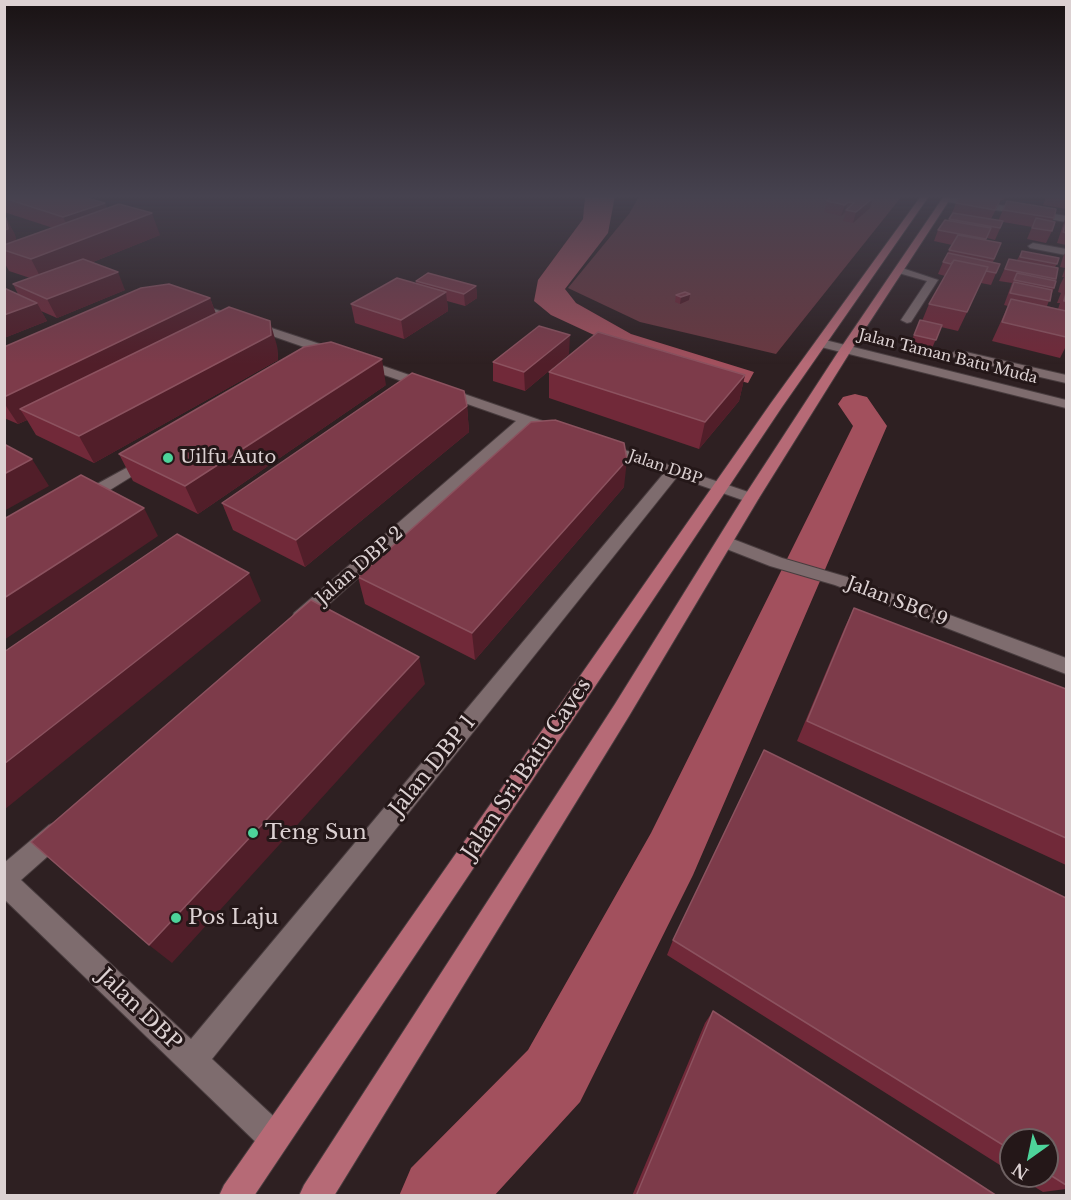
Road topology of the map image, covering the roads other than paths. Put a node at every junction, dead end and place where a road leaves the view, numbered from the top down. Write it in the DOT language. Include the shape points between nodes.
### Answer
graph roads {
  1 [pos="886,252"];
  2 [pos="911,252"];
  3 [pos="899,270"];
  4 [pos="179,303"];
  5 [pos="907,320"];
  6 [pos="821,343"];
  7 [pos="846,349"];
  8 [pos="330,351"];
  9 [pos="957,354"];
  10 [pos="310,363"];
  11 [pos="1066,379"];
  12 [pos="1066,404"];
  13 [pos="526,420"];
  14 [pos="568,435"];
  15 [pos="590,442"];
  16 [pos="161,452"];
  17 [pos="674,471"];
  18 [pos="720,487"];
  19 [pos="751,498"];
  20 [pos="72,505"];
  21 [pos="725,542"];
  22 [pos="283,634"];
  23 [pos="1066,666"];
  24 [pos="68,824"];
  25 [pos="4,880"];
  26 [pos="192,1060"];
  27 [pos="274,1138"];
  28 [pos="235,1196"];
  29 [pos="315,1196"];
  1 -- 6 [label="main road, Jalan Sri Batu Caves"];
  2 -- 3 [label="main road"];
  3 -- 5 [label="street" via="933,280"];
  3 -- 7 [label="main road"];
  4 -- 8 [label="street" via="198,305"];
  6 -- 7 [label="street, Jalan Taman Batu Muda"];
  6 -- 18 [label="main road, Jalan Sri Batu Caves"];
  7 -- 12 [label="street, Jalan Taman Batu Muda"];
  7 -- 19 [label="main road"];
  8 -- 10 [label="street"];
  8 -- 13 [label="street"];
  9 -- 11 [label="street"];
  13 -- 14 [label="street"];
  13 -- 22 [label="street, Jalan DBP 2"];
  15 -- 17 [label="street, Jalan DBP"];
  16 -- 20 [label="street"];
  17 -- 18 [label="street, Jalan DBP"];
  17 -- 26 [label="street, Jalan DBP 1"];
  18 -- 19 [label="street, Jalan DBP"];
  18 -- 27 [label="main road, Jalan Sri Batu Caves"];
  19 -- 21 [label="main road"];
  21 -- 23 [label="street, Jalan SBC 9"];
  21 -- 29 [label="main road"];
  24 -- 25 [label="street"];
  25 -- 26 [label="street, Jalan DBP"];
  26 -- 27 [label="street, Jalan DBP"];
  27 -- 28 [label="main road, Jalan Sri Batu Caves"];
}
